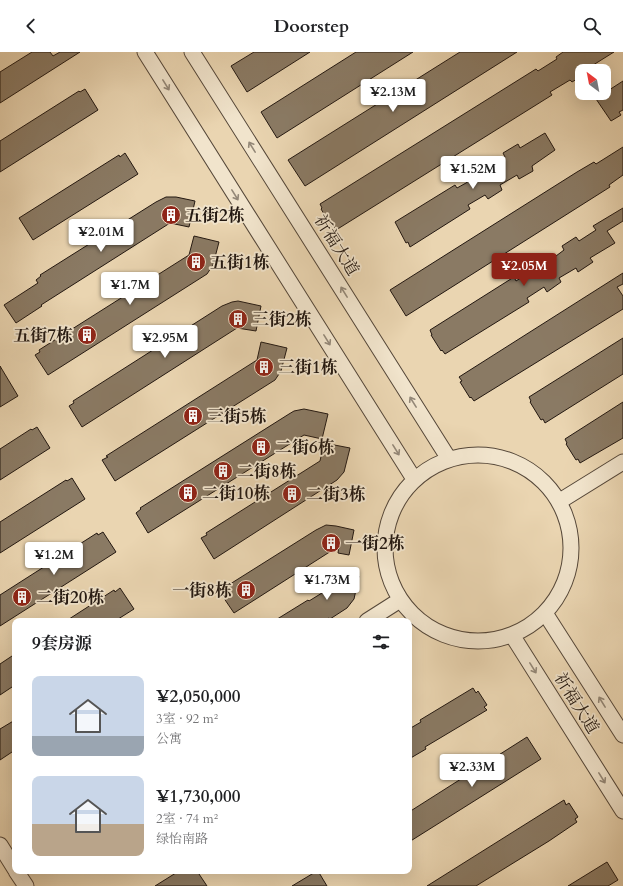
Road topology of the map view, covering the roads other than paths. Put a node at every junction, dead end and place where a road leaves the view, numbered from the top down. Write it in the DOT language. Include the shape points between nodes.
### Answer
graph roads {
  1 [pos="145,52"];
  2 [pos="192,52"];
  3 [pos="449,459"];
  4 [pos="623,462"];
  5 [pos="414,480"];
  6 [pos="560,501"];
  7 [pos="400,600"];
  8 [pos="546,613"];
  9 [pos="372,618"];
  10 [pos="512,635"];
  11 [pos="623,735"];
  12 [pos="623,811"];
  13 [pos="5,848"];
  14 [pos="12,862"];
  15 [pos="18,874"];
  16 [pos="26,886"];
  1 -- 5 [label="street, one-way"];
  3 -- 2 [label="street, 祈福大道, one-way"];
  3 -- 5 [label="street" via="430,467"];
  3 -- 6 [label="street" via="469,454 490,454 510,459 530,469 547,483"];
  4 -- 6 [label="street"];
  5 -- 7 [label="street" via="392,510 385,540 386,566"];
  6 -- 8 [label="street" via="569,521 571,561 567,579"];
  7 -- 9 [label="street"];
  7 -- 10 [label="street" via="414,616 430,628 448,636 469,641 491,640"];
  8 -- 10 [label="street"];
  11 -- 8 [label="street, 祈福大道, one-way"];
  10 -- 12 [label="street, 祈福大道, one-way"];
  13 -- 14 [label="street"];
  15 -- 16 [label="street"];
}
